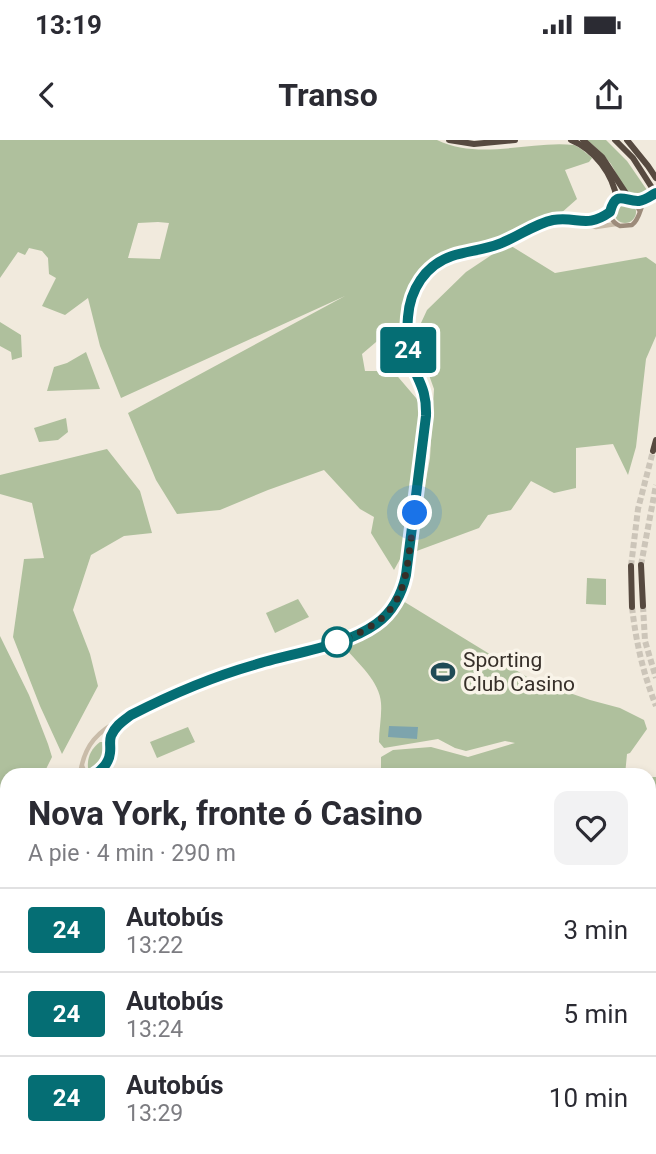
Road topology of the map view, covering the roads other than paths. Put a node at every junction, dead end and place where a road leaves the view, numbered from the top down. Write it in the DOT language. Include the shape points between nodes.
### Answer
graph roads {
  1 [pos="449,140"];
  2 [pos="515,140"];
  3 [pos="571,140"];
  4 [pos="583,140"];
  5 [pos="615,140"];
  6 [pos="629,140"];
  7 [pos="656,178"];
  8 [pos="656,194"];
  9 [pos="645,199"];
  10 [pos="617,200"];
  11 [pos="632,200"];
  12 [pos="639,210"];
  13 [pos="610,212"];
  14 [pos="576,221"];
  15 [pos="616,224"];
  16 [pos="656,440"];
  17 [pos="653,451"];
  18 [pos="641,565"];
  19 [pos="631,566"];
  20 [pos="643,606"];
  21 [pos="632,607"];
  22 [pos="131,715"];
  23 [pos="98,737"];
  24 [pos="110,742"];
  25 [pos="82,765"];
  26 [pos="81,768"];
  27 [pos="83,768"];
  28 [pos="103,768"];
  1 -- 2 [label="highway" via="474,144"];
  3 -- 10 [label="highway" via="590,151 605,168"];
  4 -- 11 [label="highway" via="602,157"];
  5 -- 8 [label="highway"];
  6 -- 7 [label="highway"];
  8 -- 9 [label="main road, bridge"];
  9 -- 11 [label="main road"];
  9 -- 12 [label="main road"];
  10 -- 11 [label="main road"];
  10 -- 13 [label="main road"];
  11 -- 12 [label="main road"];
  12 -- 15 [label="main road" via="632,225"];
  13 -- 14 [label="street" via="595,221"];
  13 -- 15 [label="main road"];
  14 -- 15 [label="street" via="596,228"];
  14 -- 22 [label="street" via="548,222 485,249 444,259 426,272 415,289 409,308 408,347 425,393 426,416 406,575 384,618 352,637 228,673"];
  16 -- 17 [label="highway"];
  18 -- 20 [label="highway"];
  19 -- 21 [label="highway"];
  22 -- 23 [label="street"];
  22 -- 24 [label="street" via="118,724"];
  23 -- 24 [label="street"];
  23 -- 25 [label="street" via="88,747"];
  24 -- 28 [label="street"];
  25 -- 26 [label="street"];
  25 -- 27 [label="street"];
}
